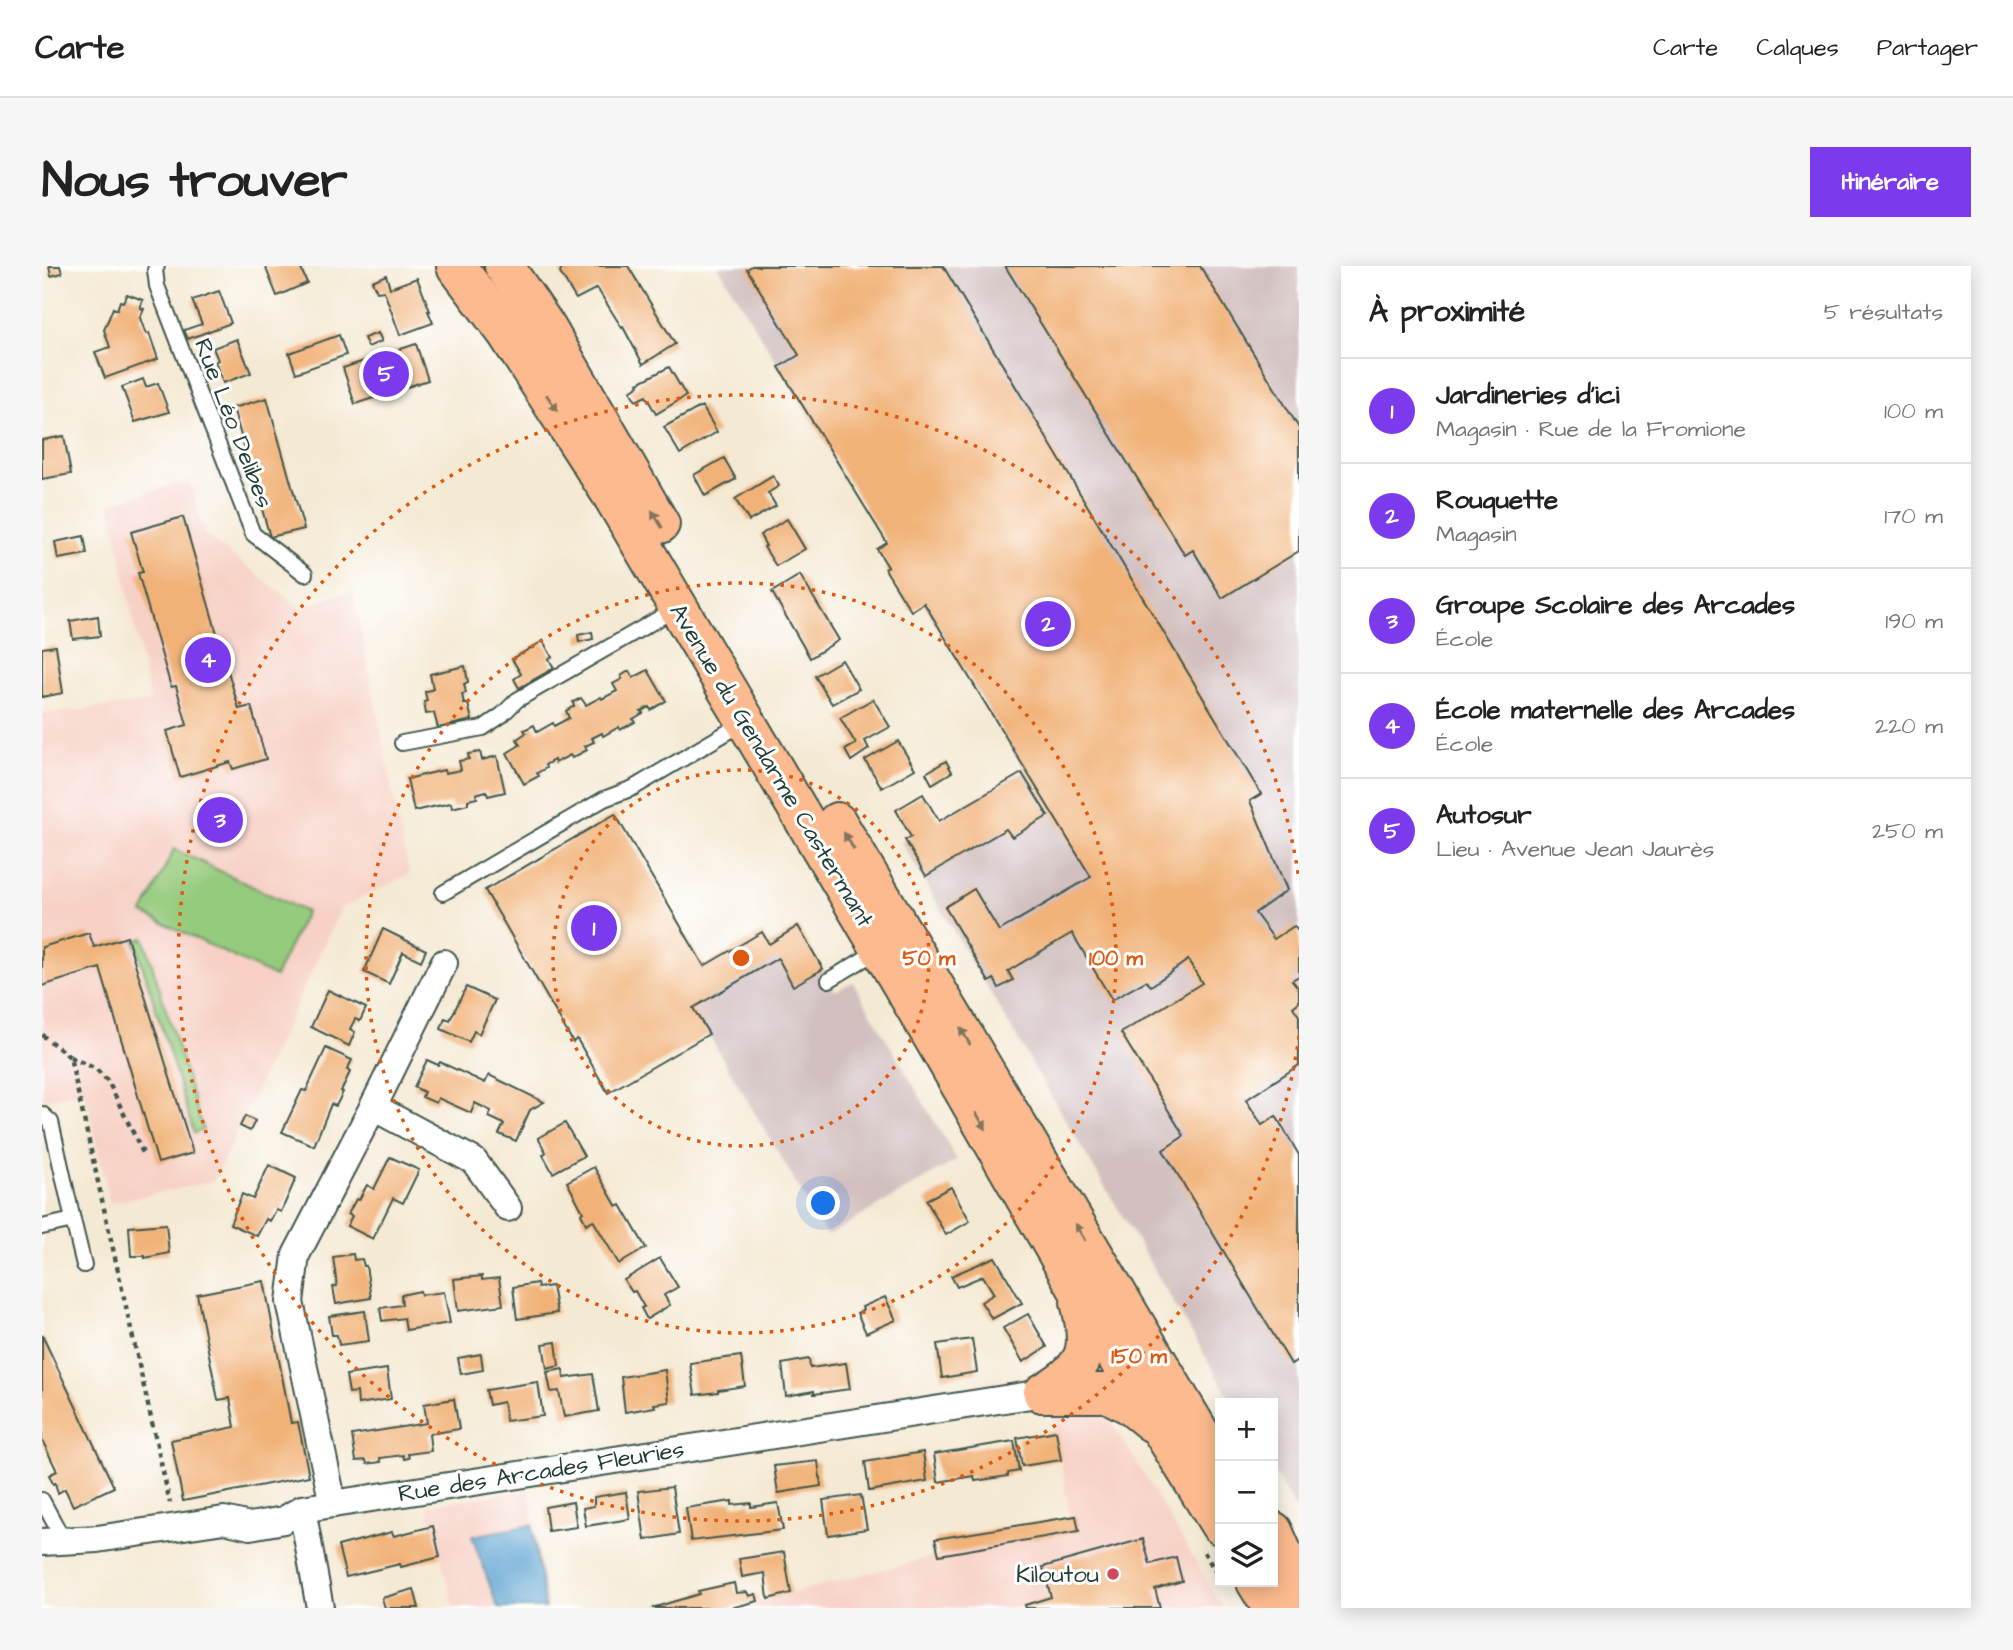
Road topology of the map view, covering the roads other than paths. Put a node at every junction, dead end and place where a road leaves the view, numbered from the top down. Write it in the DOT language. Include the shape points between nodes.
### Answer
graph roads {
  1 [pos="157,266"];
  2 [pos="456,266"];
  3 [pos="511,269"];
  4 [pos="484,302"];
  5 [pos="305,574"];
  6 [pos="678,607"];
  7 [pos="747,722"];
  8 [pos="402,743"];
  9 [pos="443,892"];
  10 [pos="881,949"];
  11 [pos="444,963"];
  12 [pos="829,980"];
  13 [pos="373,1107"];
  14 [pos="42,1114"];
  15 [pos="508,1208"];
  16 [pos="73,1220"];
  17 [pos="42,1227"];
  18 [pos="83,1265"];
  19 [pos="1077,1290"];
  20 [pos="1141,1366"];
  21 [pos="1043,1393"];
  22 [pos="1215,1412"];
  23 [pos="1158,1428"];
  24 [pos="1215,1461"];
  25 [pos="42,1500"];
  26 [pos="333,1504"];
  27 [pos="302,1509"];
  28 [pos="1219,1524"];
  29 [pos="1215,1528"];
  30 [pos="53,1541"];
  31 [pos="1278,1542"];
  32 [pos="1278,1563"];
  33 [pos="1249,1587"];
  34 [pos="1258,1587"];
  35 [pos="1299,1590"];
  36 [pos="1299,1599"];
  37 [pos="320,1608"];
  38 [pos="1261,1608"];
  39 [pos="1272,1608"];
  1 -- 5 [label="lane, Rue Léo Delibes" via="157,286 253,534"];
  2 -- 4 [label="main road, Avenue du Gendarme Castermant"];
  3 -- 4 [label="street"];
  20 -- 3 [label="main road, Avenue du Gendarme Castermant, one-way" via="727,638"];
  4 -- 6 [label="main road, Avenue du Gendarme Castermant, one-way" via="613,497"];
  6 -- 7 [label="main road, Avenue du Gendarme Castermant"];
  6 -- 8 [label="lane" via="517,700 482,728"];
  7 -- 9 [label="lane"];
  7 -- 10 [label="main road, Avenue du Gendarme Castermant"];
  10 -- 12 [label="lane"];
  10 -- 19 [label="main road, Avenue du Gendarme Castermant, one-way"];
  11 -- 13 [label="street"];
  13 -- 15 [label="street" via="474,1161"];
  13 -- 26 [label="street" via="296,1255 290,1302"];
  14 -- 16 [label="lane" via="51,1122"];
  16 -- 17 [label="lane"];
  16 -- 18 [label="lane"];
  19 -- 20 [label="main road, Avenue du Gendarme Castermant"];
  19 -- 21 [label="main road" via="1084,1322 1084,1356 1066,1380"];
  20 -- 21 [label="main road"];
  20 -- 22 [label="main road" via="1184,1370 1200,1385"];
  20 -- 23 [label="main road, Avenue du Gendarme Castermant"];
  20 -- 24 [label="main road, Avenue du Gendarme Castermant"];
  21 -- 23 [label="main road" via="1107,1393"];
  21 -- 26 [label="street, Rue des Arcades Fleuries"];
  23 -- 28 [label="main road, Avenue du Gendarme Castermant"];
  23 -- 29 [label="main road"];
  25 -- 30 [label="lane"];
  26 -- 27 [label="street, Rue des Arcades Fleuries"];
  27 -- 30 [label="street, Rue des Arcades Fleuries" via="284,1520 250,1525 225,1520"];
  27 -- 37 [label="street"];
  31 -- 35 [label="main road"];
  32 -- 36 [label="main road"];
  33 -- 38 [label="main road"];
  34 -- 39 [label="main road"];
}
